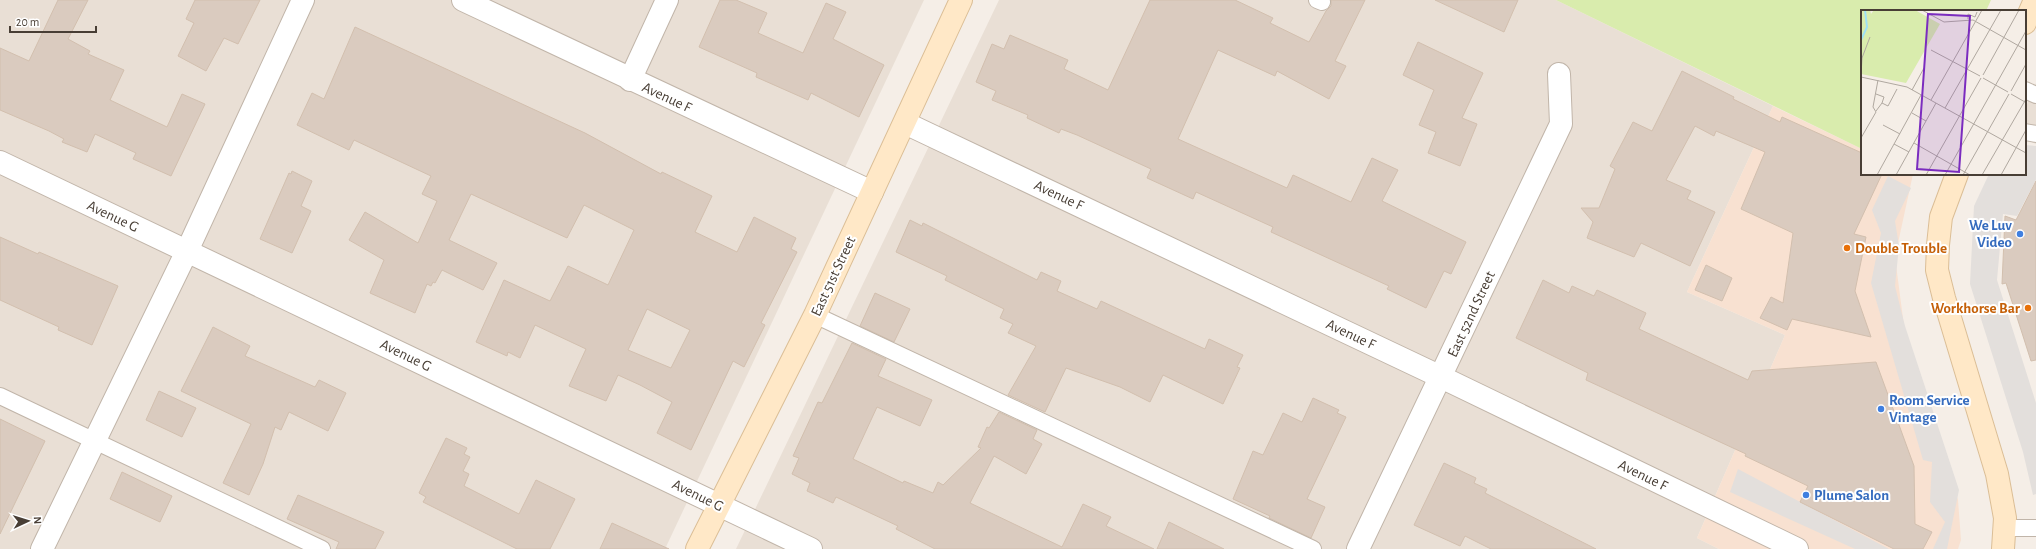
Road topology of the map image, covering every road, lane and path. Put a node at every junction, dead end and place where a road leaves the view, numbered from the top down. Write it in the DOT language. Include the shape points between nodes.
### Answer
graph roads {
  1 [pos="303,0"];
  2 [pos="463,0"];
  3 [pos="667,0"];
  4 [pos="961,0"];
  5 [pos="2036,0"];
  6 [pos="2026,21"];
  7 [pos="1559,74"];
  8 [pos="630,80"];
  9 [pos="2026,90"];
  10 [pos="2036,95"];
  11 [pos="905,123"];
  12 [pos="2026,132"];
  13 [pos="2036,134"];
  14 [pos="0,162"];
  15 [pos="1953,183"];
  16 [pos="872,192"];
  17 [pos="187,251"];
  18 [pos="815,314"];
  19 [pos="1442,377"];
  20 [pos="0,396"];
  21 [pos="95,441"];
  22 [pos="719,505"];
  23 [pos="2005,528"];
  24 [pos="2036,528"];
  25 [pos="42,549"];
  26 [pos="322,549"];
  27 [pos="698,549"];
  28 [pos="811,549"];
  29 [pos="1313,549"];
  30 [pos="1358,549"];
  31 [pos="1797,549"];
  32 [pos="2003,549"];
  1 -- 17 [label="street"];
  2 -- 8 [label="street, Avenue F"];
  3 -- 8 [label="street"];
  4 -- 11 [label="main road, East 51st Street"];
  5 -- 6 [label="main road"];
  7 -- 19 [label="street, East 52nd Street" via="1562,124"];
  8 -- 16 [label="street, Avenue F"];
  9 -- 10 [label="lane"];
  11 -- 16 [label="main road, East 51st Street"];
  11 -- 19 [label="street, Avenue F"];
  12 -- 13 [label="lane"];
  14 -- 17 [label="street, Avenue G"];
  15 -- 23 [label="main road" via="1941,218 1937,270 1997,474 2006,518"];
  16 -- 18 [label="main road, East 51st Street"];
  17 -- 21 [label="street"];
  17 -- 22 [label="street, Avenue G"];
  18 -- 22 [label="main road, East 51st Street"];
  18 -- 29 [label="lane"];
  19 -- 30 [label="street, East 52nd Street"];
  19 -- 31 [label="street, Avenue F"];
  20 -- 21 [label="lane"];
  21 -- 25 [label="street"];
  21 -- 26 [label="lane"];
  22 -- 27 [label="main road, East 51st Street"];
  22 -- 28 [label="street, Avenue G"];
  23 -- 24 [label="lane"];
  23 -- 32 [label="main road"];
}
